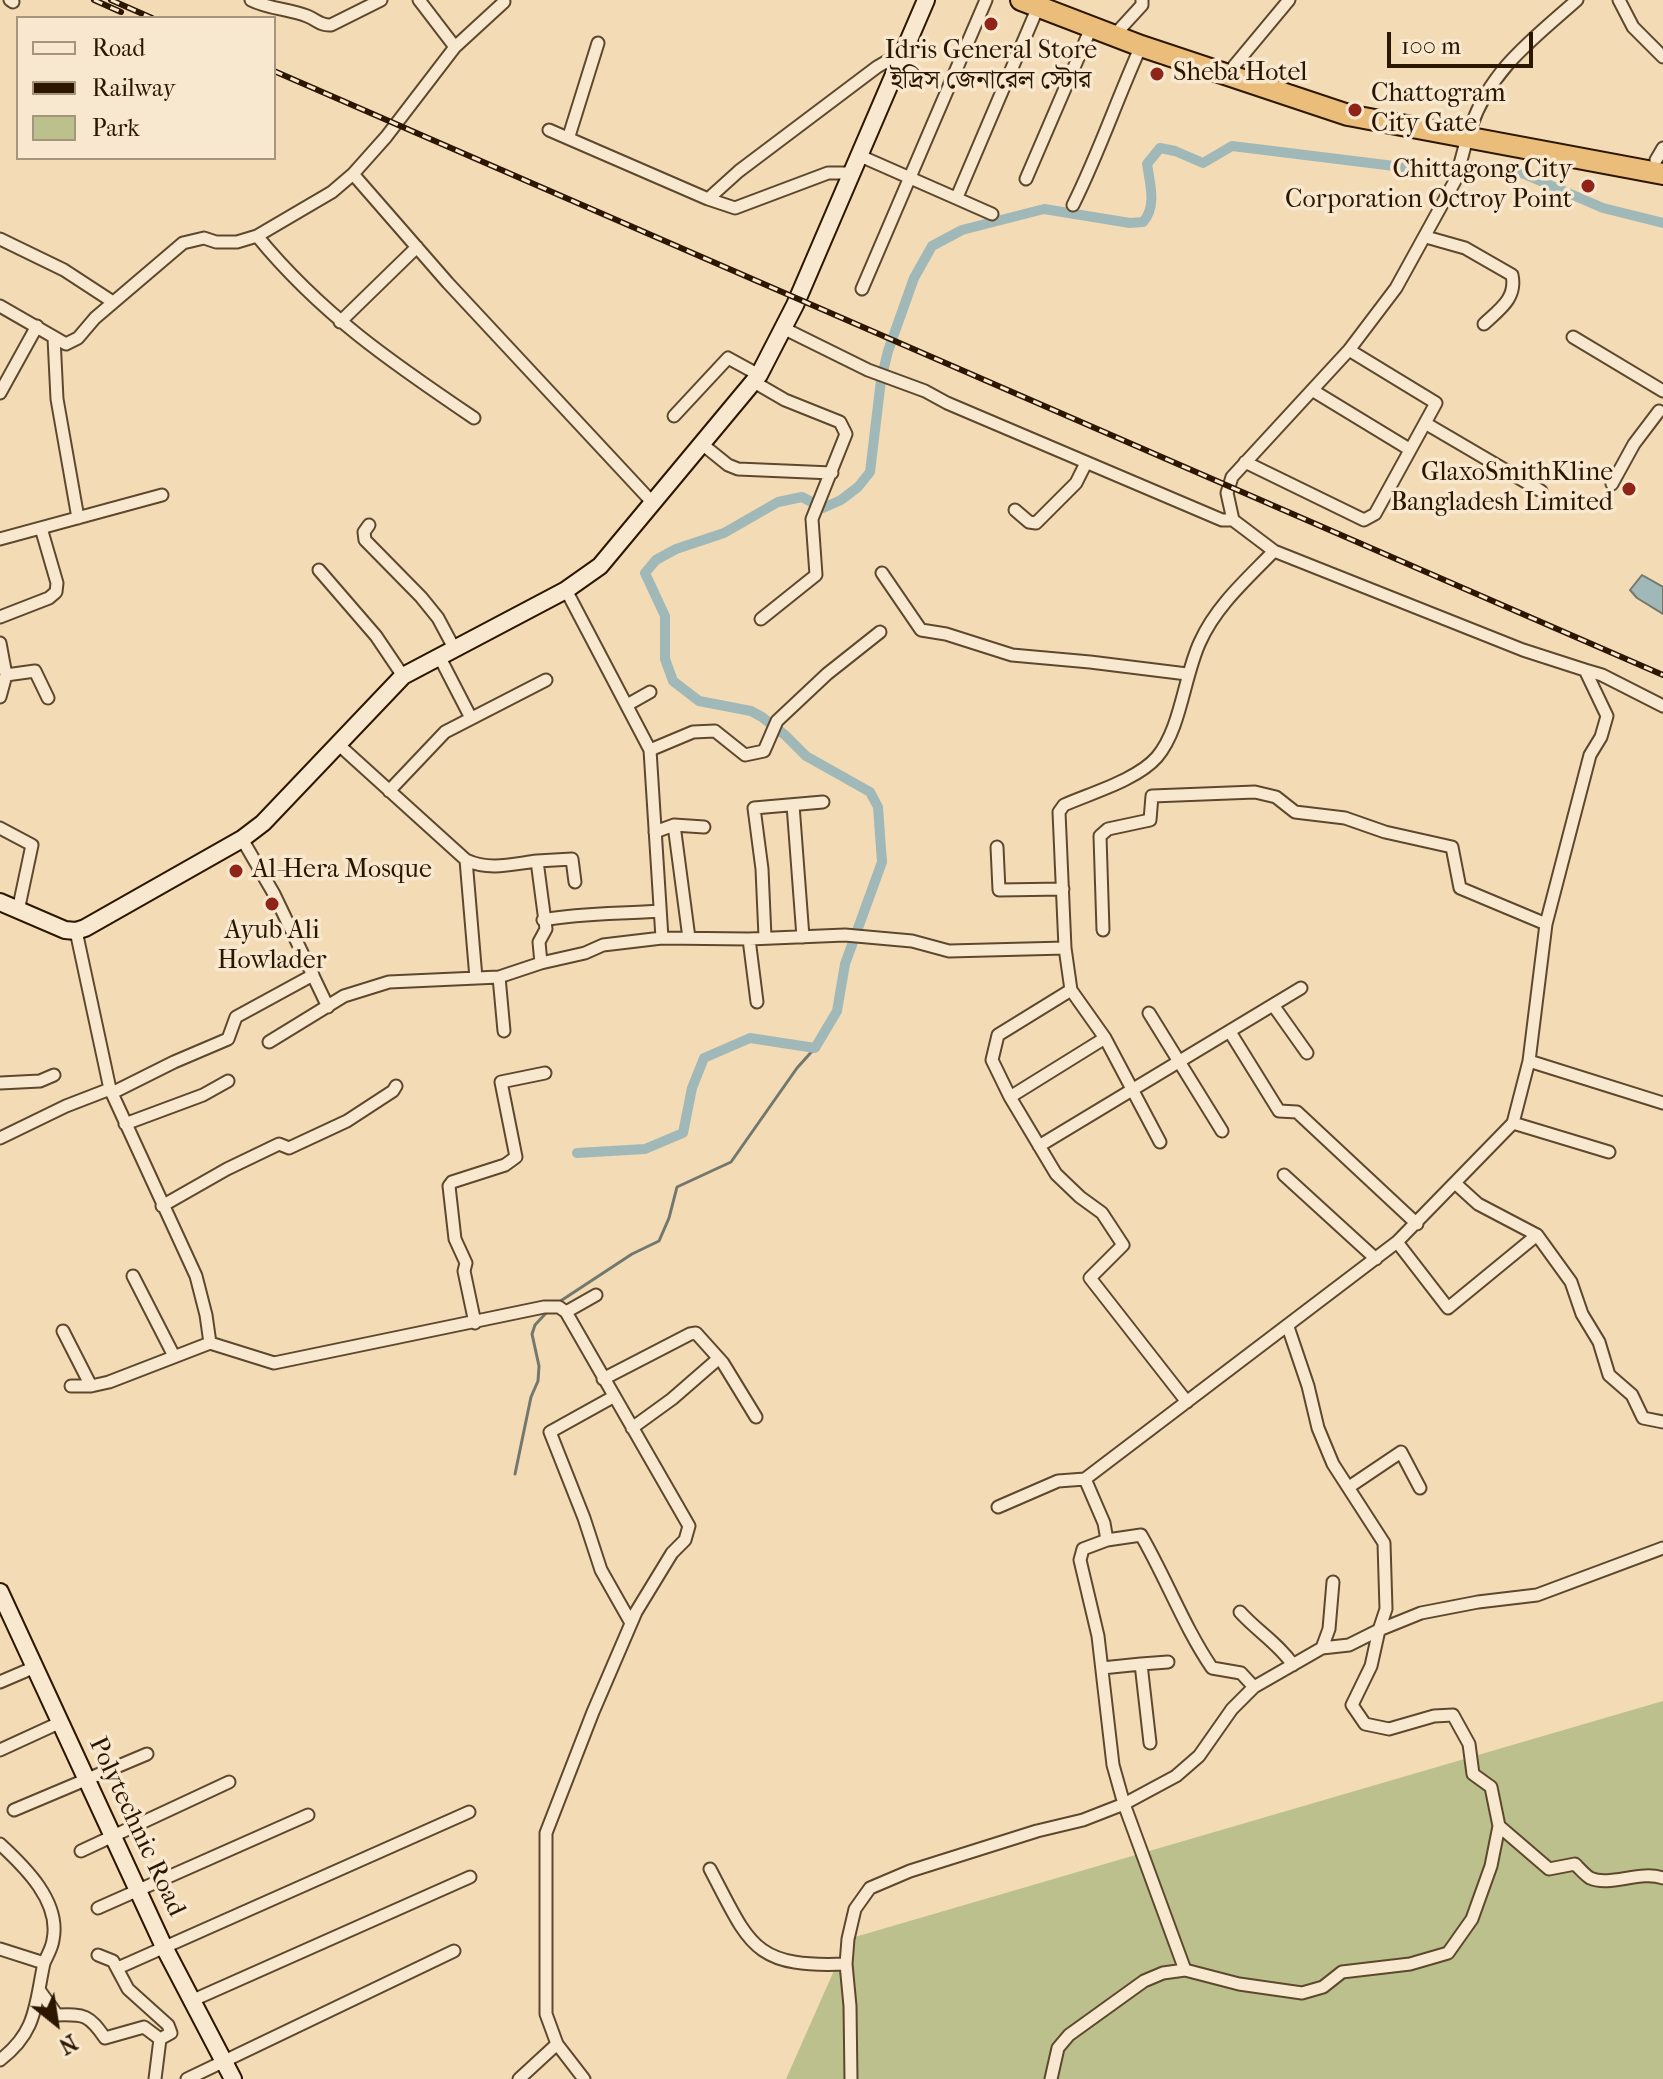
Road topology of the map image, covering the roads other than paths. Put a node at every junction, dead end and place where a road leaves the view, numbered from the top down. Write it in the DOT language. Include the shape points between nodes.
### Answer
graph roads {
  1 [pos="251,0"];
  2 [pos="381,0"];
  3 [pos="419,0"];
  4 [pos="926,0"];
  5 [pos="986,0"];
  6 [pos="1142,0"];
  7 [pos="1289,0"];
  8 [pos="1577,0"];
  9 [pos="1619,0"];
  10 [pos="504,2"];
  11 [pos="1035,2"];
  12 [pos="1091,28"];
  13 [pos="1120,29"];
  14 [pos="598,43"];
  15 [pos="1141,46"];
  16 [pos="455,47"];
  17 [pos="901,53"];
  18 [pos="1663,57"];
  19 [pos="1243,72"];
  20 [pos="549,130"];
  21 [pos="1469,133"];
  22 [pos="569,136"];
  23 [pos="858,155"];
  24 [pos="1661,161"];
  25 [pos="851,173"];
  26 [pos="353,174"];
  27 [pos="909,177"];
  28 [pos="1026,179"];
  29 [pos="957,197"];
  30 [pos="708,199"];
  31 [pos="1073,205"];
  32 [pos="992,214"];
  33 [pos="257,236"];
  34 [pos="1426,237"];
  35 [pos="0,239"];
  36 [pos="417,247"];
  37 [pos="862,289"];
  38 [pos="113,302"];
  39 [pos="0,306"];
  40 [pos="340,322"];
  41 [pos="1484,324"];
  42 [pos="37,326"];
  43 [pos="785,329"];
  44 [pos="1573,337"];
  45 [pos="54,338"];
  46 [pos="1349,350"];
  47 [pos="756,378"];
  48 [pos="1312,390"];
  49 [pos="1663,391"];
  50 [pos="0,393"];
  51 [pos="1662,411"];
  52 [pos="674,416"];
  53 [pos="474,418"];
  54 [pos="1425,423"];
  55 [pos="702,444"];
  56 [pos="1409,449"];
  57 [pos="1245,462"];
  58 [pos="1086,463"];
  59 [pos="832,473"];
  60 [pos="1612,484"];
  61 [pos="1541,491"];
  62 [pos="162,495"];
  63 [pos="652,502"];
  64 [pos="1015,510"];
  65 [pos="78,518"];
  66 [pos="1233,520"];
  67 [pos="369,525"];
  68 [pos="41,528"];
  69 [pos="0,539"];
  70 [pos="1274,551"];
  71 [pos="319,570"];
  72 [pos="882,573"];
  73 [pos="566,590"];
  74 [pos="0,617"];
  75 [pos="761,619"];
  76 [pos="880,632"];
  77 [pos="0,643"];
  78 [pos="446,652"];
  79 [pos="1585,670"];
  80 [pos="1187,674"];
  81 [pos="6,675"];
  82 [pos="403,676"];
  83 [pos="546,680"];
  84 [pos="650,692"];
  85 [pos="0,697"];
  86 [pos="48,698"];
  87 [pos="627,705"];
  88 [pos="1663,706"];
  89 [pos="471,718"];
  90 [pos="339,745"];
  91 [pos="650,750"];
  92 [pos="389,791"];
  93 [pos="823,802"];
  94 [pos="793,805"];
  95 [pos="674,825"];
  96 [pos="704,827"];
  97 [pos="0,828"];
  98 [pos="655,832"];
  99 [pos="242,839"];
  100 [pos="997,847"];
  101 [pos="466,860"];
  102 [pos="537,861"];
  103 [pos="575,882"];
  104 [pos="1063,889"];
  105 [pos="0,902"];
  106 [pos="18,911"];
  107 [pos="660,911"];
  108 [pos="543,920"];
  109 [pos="1546,924"];
  110 [pos="1103,930"];
  111 [pos="76,931"];
  112 [pos="765,937"];
  113 [pos="803,937"];
  114 [pos="662,938"];
  115 [pos="689,938"];
  116 [pos="749,939"];
  117 [pos="1065,948"];
  118 [pos="541,963"];
  119 [pos="313,975"];
  120 [pos="499,977"];
  121 [pos="476,978"];
  122 [pos="1301,988"];
  123 [pos="1071,990"];
  124 [pos="757,1002"];
  125 [pos="1273,1005"];
  126 [pos="328,1007"];
  127 [pos="1149,1013"];
  128 [pos="504,1031"];
  129 [pos="1230,1032"];
  130 [pos="1105,1038"];
  131 [pos="269,1042"];
  132 [pos="1307,1053"];
  133 [pos="1529,1061"];
  134 [pos="1179,1062"];
  135 [pos="545,1073"];
  136 [pos="54,1075"];
  137 [pos="228,1081"];
  138 [pos="0,1083"];
  139 [pos="396,1086"];
  140 [pos="1132,1090"];
  141 [pos="111,1091"];
  142 [pos="1010,1097"];
  143 [pos="1663,1103"];
  144 [pos="1513,1123"];
  145 [pos="125,1124"];
  146 [pos="1222,1131"];
  147 [pos="0,1138"];
  148 [pos="1160,1142"];
  149 [pos="1039,1146"];
  150 [pos="1609,1152"];
  151 [pos="1284,1175"];
  152 [pos="1456,1184"];
  153 [pos="162,1206"];
  154 [pos="1417,1224"];
  155 [pos="1537,1235"];
  156 [pos="1397,1242"];
  157 [pos="1376,1259"];
  158 [pos="133,1276"];
  159 [pos="596,1295"];
  160 [pos="562,1310"];
  161 [pos="475,1323"];
  162 [pos="1288,1327"];
  163 [pos="63,1331"];
  164 [pos="210,1343"];
  165 [pos="174,1356"];
  166 [pos="718,1359"];
  167 [pos="603,1379"];
  168 [pos="71,1386"];
  169 [pos="91,1386"];
  170 [pos="613,1397"];
  171 [pos="1187,1402"];
  172 [pos="756,1417"];
  173 [pos="1663,1422"];
  174 [pos="632,1428"];
  175 [pos="1085,1479"];
  176 [pos="1349,1487"];
  177 [pos="1420,1488"];
  178 [pos="998,1507"];
  179 [pos="1107,1540"];
  180 [pos="1663,1548"];
  181 [pos="1333,1582"];
  182 [pos="0,1592"];
  183 [pos="4,1610"];
  184 [pos="1240,1612"];
  185 [pos="631,1623"];
  186 [pos="1379,1630"];
  187 [pos="1322,1648"];
  188 [pos="1168,1662"];
  189 [pos="1141,1664"];
  190 [pos="1293,1665"];
  191 [pos="35,1667"];
  192 [pos="1102,1668"];
  193 [pos="0,1682"];
  194 [pos="1254,1687"];
  195 [pos="61,1722"];
  196 [pos="1150,1743"];
  197 [pos="0,1750"];
  198 [pos="147,1754"];
  199 [pos="87,1780"];
  200 [pos="229,1782"];
  201 [pos="1124,1804"];
  202 [pos="14,1810"];
  203 [pos="469,1812"];
  204 [pos="308,1815"];
  205 [pos="1499,1826"];
  206 [pos="115,1835"];
  207 [pos="0,1844"];
  208 [pos="81,1851"];
  209 [pos="710,1869"];
  210 [pos="470,1877"];
  211 [pos="1663,1878"];
  212 [pos="138,1889"];
  213 [pos="98,1908"];
  214 [pos="164,1947"];
  215 [pos="0,1949"];
  216 [pos="454,1951"];
  217 [pos="98,1955"];
  218 [pos="44,1963"];
  219 [pos="846,1964"];
  220 [pos="120,1967"];
  221 [pos="1185,1970"];
  222 [pos="40,1991"];
  223 [pos="191,2001"];
  224 [pos="160,2039"];
  225 [pos="557,2044"];
  226 [pos="0,2060"];
  227 [pos="222,2060"];
  228 [pos="155,2079"];
  229 [pos="187,2079"];
  230 [pos="233,2079"];
  231 [pos="519,2079"];
  232 [pos="584,2079"];
  233 [pos="851,2079"];
  234 [pos="1051,2079"];
  1 -- 2 [label="street" via="324,26"];
  3 -- 16 [label="street"];
  4 -- 17 [label="street"];
  5 -- 27 [label="street"];
  6 -- 13 [label="street"];
  7 -- 19 [label="street"];
  8 -- 21 [label="street" via="1506,63"];
  9 -- 18 [label="street" via="1633,27"];
  10 -- 16 [label="street"];
  11 -- 12 [label="highway"];
  11 -- 13 [label="highway"];
  11 -- 29 [label="street"];
  12 -- 15 [label="highway"];
  12 -- 28 [label="street"];
  13 -- 19 [label="highway"];
  14 -- 22 [label="street"];
  15 -- 19 [label="highway"];
  15 -- 31 [label="street"];
  16 -- 26 [label="street"];
  17 -- 23 [label="street"];
  17 -- 30 [label="street"];
  19 -- 21 [label="highway"];
  20 -- 22 [label="street"];
  21 -- 24 [label="highway"];
  21 -- 34 [label="street" via="1456,179"];
  22 -- 30 [label="street"];
  23 -- 25 [label="street"];
  23 -- 27 [label="street"];
  25 -- 30 [label="street" via="828,173 735,208"];
  25 -- 43 [label="street"];
  26 -- 33 [label="street"];
  26 -- 36 [label="street"];
  27 -- 29 [label="street"];
  27 -- 37 [label="street"];
  29 -- 32 [label="street"];
  33 -- 38 [label="street" via="237,242 204,238 183,243"];
  33 -- 40 [label="street"];
  34 -- 41 [label="street" via="1465,248 1512,275 1510,300"];
  34 -- 46 [label="street"];
  35 -- 38 [label="street" via="64,270"];
  36 -- 40 [label="street"];
  36 -- 63 [label="street"];
  38 -- 45 [label="street" via="78,338 66,344"];
  39 -- 42 [label="street"];
  40 -- 53 [label="street"];
  42 -- 45 [label="street"];
  42 -- 50 [label="street"];
  43 -- 47 [label="street"];
  43 -- 58 [label="street"];
  44 -- 49 [label="street"];
  45 -- 65 [label="street" via="57,399"];
  46 -- 48 [label="street"];
  46 -- 54 [label="street" via="1435,400"];
  47 -- 52 [label="street" via="728,358"];
  47 -- 55 [label="street"];
  47 -- 59 [label="street" via="785,400 845,427"];
  48 -- 56 [label="street"];
  48 -- 57 [label="street"];
  51 -- 60 [label="street" via="1634,444"];
  54 -- 56 [label="street"];
  54 -- 61 [label="street"];
  55 -- 59 [label="street" via="738,469"];
  55 -- 63 [label="street"];
  56 -- 57 [label="street" via="1375,514 1364,520"];
  57 -- 66 [label="street" via="1227,493"];
  58 -- 64 [label="street" via="1076,483 1036,523"];
  58 -- 66 [label="street"];
  59 -- 75 [label="street" via="812,519 816,575"];
  62 -- 65 [label="street"];
  63 -- 73 [label="street" via="600,566"];
  65 -- 68 [label="street"];
  66 -- 70 [label="street"];
  67 -- 78 [label="street" via="365,540 438,618"];
  68 -- 69 [label="street"];
  68 -- 74 [label="street" via="56,592"];
  70 -- 79 [label="street"];
  70 -- 80 [label="street" via="1217,611"];
  71 -- 82 [label="street"];
  72 -- 80 [label="street" via="921,630 1012,655"];
  73 -- 78 [label="street"];
  73 -- 87 [label="street"];
  76 -- 91 [label="street" via="774,726 764,751 745,755 715,731 693,732"];
  77 -- 81 [label="street"];
  78 -- 82 [label="street"];
  78 -- 89 [label="street"];
  79 -- 88 [label="street"];
  79 -- 109 [label="street" via="1607,716 1590,755"];
  80 -- 104 [label="street" via="1171,732 1158,756 1144,770 1064,805 1059,812"];
  81 -- 85 [label="street"];
  81 -- 86 [label="street" via="35,671"];
  82 -- 90 [label="street"];
  83 -- 89 [label="street"];
  84 -- 87 [label="street"];
  87 -- 91 [label="street"];
  89 -- 92 [label="street" via="445,732"];
  90 -- 92 [label="street"];
  90 -- 99 [label="street"];
  91 -- 98 [label="street"];
  92 -- 101 [label="street"];
  93 -- 94 [label="street"];
  94 -- 112 [label="street" via="754,808"];
  94 -- 113 [label="street"];
  95 -- 96 [label="street"];
  95 -- 98 [label="street"];
  95 -- 115 [label="street"];
  97 -- 106 [label="street" via="32,845"];
  98 -- 107 [label="street"];
  99 -- 111 [label="street"];
  99 -- 119 [label="street"];
  100 -- 104 [label="street" via="999,890"];
  101 -- 102 [label="street" via="490,867"];
  101 -- 121 [label="street"];
  102 -- 103 [label="street" via="572,859"];
  102 -- 108 [label="street"];
  104 -- 117 [label="street"];
  105 -- 106 [label="street"];
  106 -- 111 [label="street"];
  107 -- 108 [label="street"];
  107 -- 114 [label="street"];
  108 -- 118 [label="street"];
  109 -- 110 [label="street" via="1460,888 1452,847 1345,818 1295,812 1276,797 1255,792 1152,796 1150,820 1108,829 1100,836"];
  109 -- 133 [label="street"];
  111 -- 141 [label="street"];
  112 -- 113 [label="street"];
  112 -- 116 [label="street"];
  113 -- 117 [label="street" via="912,941 949,951"];
  114 -- 115 [label="street"];
  114 -- 118 [label="street" via="603,945"];
  115 -- 116 [label="street"];
  116 -- 124 [label="street"];
  117 -- 123 [label="street"];
  118 -- 120 [label="street"];
  119 -- 126 [label="street"];
  119 -- 141 [label="street" via="236,1017 228,1039"];
  120 -- 121 [label="street"];
  120 -- 128 [label="street"];
  121 -- 126 [label="street" via="389,982 344,996"];
  122 -- 125 [label="street"];
  123 -- 130 [label="street"];
  123 -- 142 [label="street" via="998,1035 992,1060"];
  125 -- 129 [label="street"];
  125 -- 132 [label="street"];
  126 -- 131 [label="street"];
  127 -- 134 [label="street"];
  129 -- 134 [label="street"];
  129 -- 154 [label="street" via="1279,1111 1297,1112"];
  130 -- 140 [label="street"];
  130 -- 142 [label="street"];
  133 -- 143 [label="street"];
  133 -- 144 [label="street"];
  134 -- 140 [label="street"];
  134 -- 146 [label="street"];
  135 -- 161 [label="street" via="501,1082 516,1157 449,1186"];
  136 -- 138 [label="street"];
  137 -- 145 [label="street"];
  139 -- 153 [label="street" via="347,1121 289,1148 279,1144"];
  140 -- 148 [label="street"];
  140 -- 149 [label="street"];
  141 -- 145 [label="street"];
  141 -- 147 [label="street"];
  142 -- 149 [label="street"];
  144 -- 150 [label="street"];
  144 -- 152 [label="street"];
  145 -- 153 [label="street"];
  149 -- 171 [label="street" via="1056,1174 1102,1213 1123,1245 1090,1278"];
  151 -- 157 [label="street"];
  152 -- 154 [label="street"];
  152 -- 155 [label="street" via="1478,1204"];
  153 -- 164 [label="street" via="196,1276"];
  154 -- 156 [label="street"];
  155 -- 156 [label="street" via="1448,1308"];
  155 -- 173 [label="street" via="1571,1282 1609,1375 1632,1395 1643,1418"];
  156 -- 157 [label="street"];
  157 -- 162 [label="street"];
  158 -- 165 [label="street"];
  159 -- 160 [label="street"];
  160 -- 161 [label="street" via="544,1307"];
  160 -- 167 [label="street"];
  161 -- 164 [label="street" via="274,1363"];
  162 -- 171 [label="street"];
  162 -- 176 [label="street" via="1318,1428"];
  163 -- 169 [label="street"];
  164 -- 165 [label="street"];
  165 -- 169 [label="street"];
  166 -- 167 [label="street" via="696,1333 690,1334"];
  166 -- 172 [label="street"];
  166 -- 174 [label="street"];
  167 -- 170 [label="street"];
  168 -- 169 [label="street"];
  170 -- 174 [label="street"];
  170 -- 185 [label="street" via="550,1432 601,1570"];
  171 -- 175 [label="street"];
  174 -- 185 [label="street" via="689,1526"];
  175 -- 178 [label="street" via="1058,1481"];
  175 -- 179 [label="street"];
  176 -- 177 [label="street" via="1401,1452"];
  176 -- 186 [label="street" via="1384,1543 1386,1609"];
  179 -- 192 [label="street" via="1083,1549 1080,1560"];
  179 -- 194 [label="street" via="1141,1535 1212,1668 1241,1673"];
  180 -- 186 [label="street" via="1537,1595 1421,1613"];
  181 -- 187 [label="street"];
  182 -- 183 [label="street, Polytechnic Road"];
  183 -- 191 [label="street, Polytechnic Road"];
  184 -- 190 [label="street"];
  185 -- 225 [label="street" via="546,1833 546,2014"];
  186 -- 187 [label="street" via="1349,1645"];
  186 -- 205 [label="street" via="1371,1666 1352,1705 1365,1724 1389,1729 1453,1715 1469,1744 1473,1774 1491,1787"];
  187 -- 190 [label="street"];
  188 -- 189 [label="street"];
  189 -- 192 [label="street"];
  189 -- 196 [label="street"];
  190 -- 194 [label="street"];
  191 -- 193 [label="street"];
  191 -- 195 [label="street, Polytechnic Road"];
  192 -- 201 [label="street" via="1113,1765"];
  194 -- 201 [label="street" via="1199,1756 1176,1776"];
  195 -- 197 [label="street"];
  195 -- 199 [label="street, Polytechnic Road"];
  198 -- 199 [label="street"];
  199 -- 202 [label="street"];
  199 -- 206 [label="street, Polytechnic Road"];
  200 -- 206 [label="street"];
  201 -- 219 [label="street" via="870,1888 855,1909"];
  201 -- 221 [label="street"];
  203 -- 214 [label="street"];
  204 -- 212 [label="street"];
  205 -- 211 [label="street" via="1549,1869 1575,1864 1591,1878"];
  205 -- 221 [label="street" via="1472,1919 1448,1953 1410,1964 1342,1972 1323,1987 1302,1993"];
  206 -- 208 [label="street"];
  206 -- 212 [label="street, Polytechnic Road"];
  207 -- 218 [label="street" via="37,1884 49,1906 53,1941"];
  209 -- 219 [label="street" via="751,1943 765,1954 808,1965"];
  210 -- 223 [label="street"];
  212 -- 213 [label="street"];
  212 -- 214 [label="street, Polytechnic Road"];
  214 -- 220 [label="street"];
  214 -- 223 [label="street, Polytechnic Road"];
  215 -- 218 [label="street"];
  216 -- 227 [label="street"];
  217 -- 224 [label="street" via="113,1961 128,1989 168,2025 171,2033"];
  218 -- 222 [label="street"];
  219 -- 233 [label="street"];
  221 -- 234 [label="street" via="1144,1981 1069,2035 1058,2048"];
  222 -- 224 [label="street" via="57,2015 83,2014 105,2038 144,2027"];
  222 -- 226 [label="street" via="27,2033"];
  223 -- 227 [label="street, Polytechnic Road"];
  224 -- 228 [label="street"];
  225 -- 231 [label="street"];
  225 -- 232 [label="street"];
  227 -- 229 [label="street"];
  227 -- 230 [label="street, Polytechnic Road"];
}
